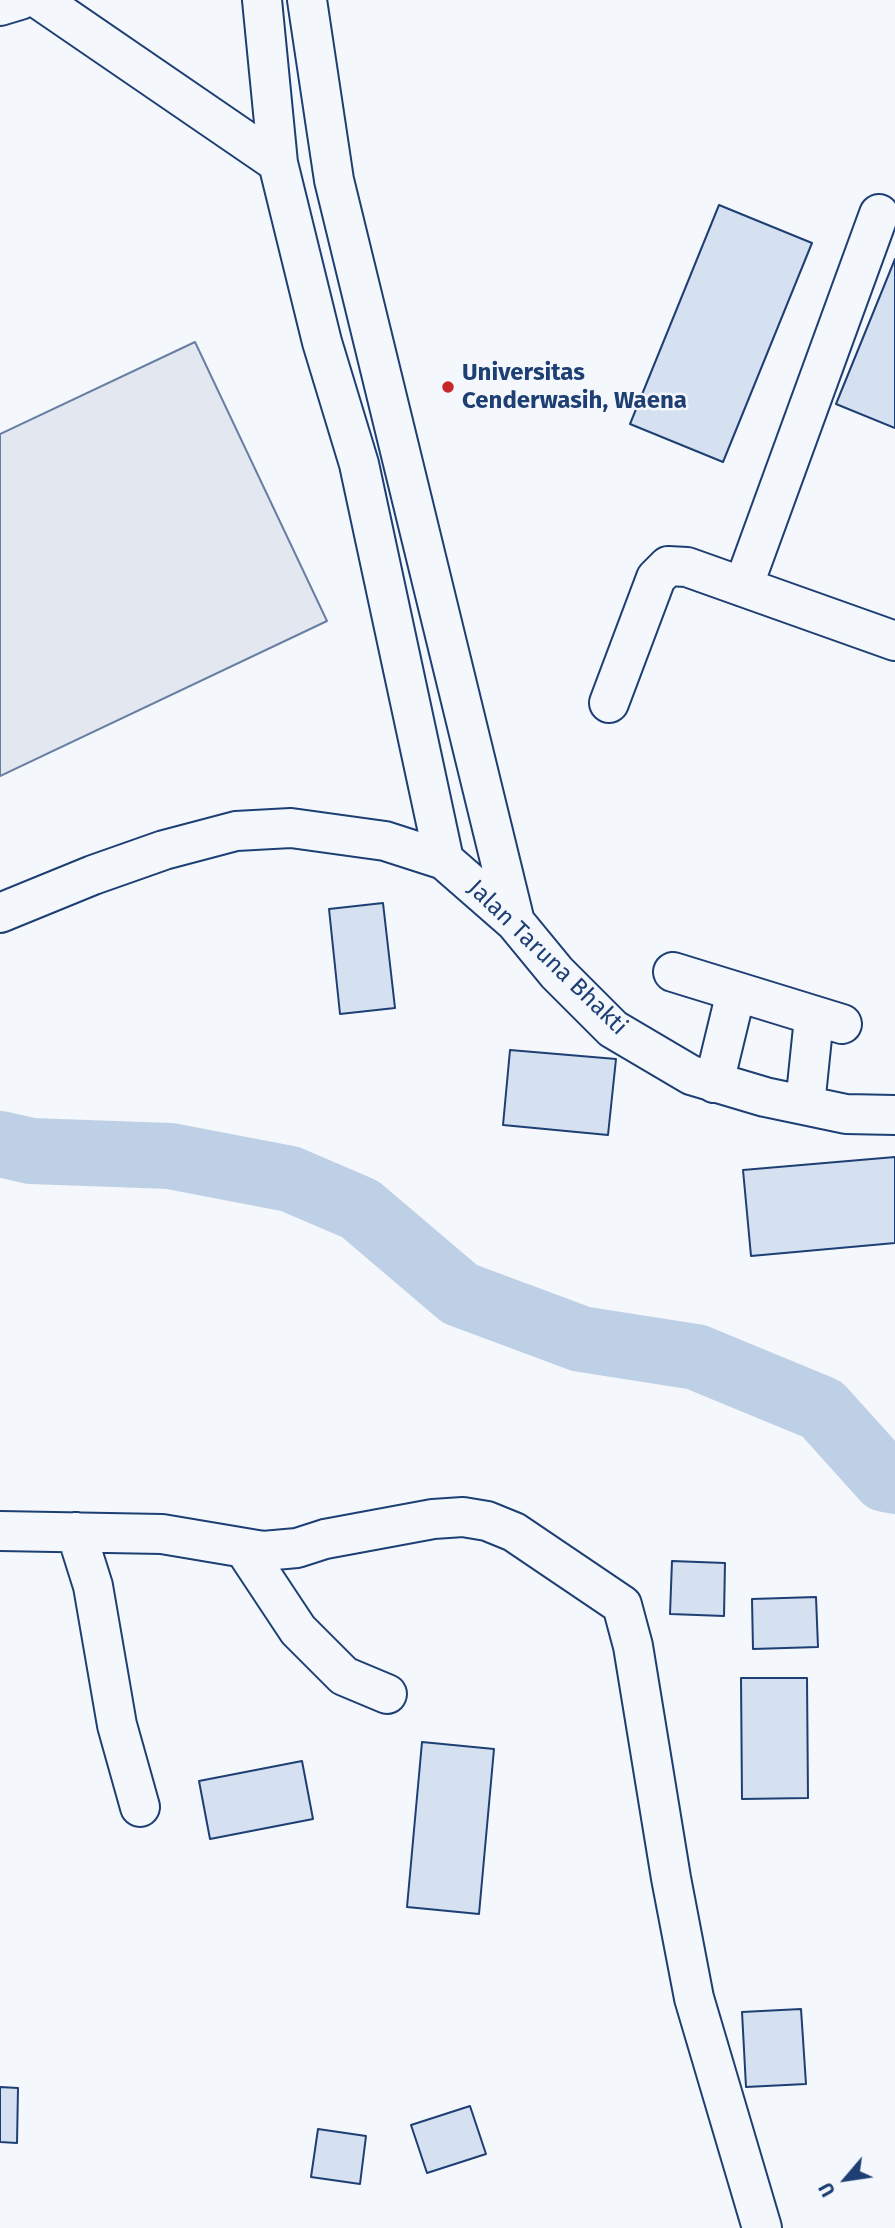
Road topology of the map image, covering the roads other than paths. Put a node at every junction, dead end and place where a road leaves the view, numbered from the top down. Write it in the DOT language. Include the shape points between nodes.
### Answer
graph roads {
  1 [pos="20,0"];
  2 [pos="40,0"];
  3 [pos="262,0"];
  4 [pos="307,0"];
  5 [pos="0,6"];
  6 [pos="278,163"];
  7 [pos="879,214"];
  8 [pos="743,587"];
  9 [pos="895,642"];
  10 [pos="609,703"];
  11 [pos="444,860"];
  12 [pos="0,913"];
  13 [pos="515,922"];
  14 [pos="673,972"];
  15 [pos="736,992"];
  16 [pos="714,1083"];
  17 [pos="805,1105"];
  18 [pos="895,1115"];
  19 [pos="0,1531"];
  20 [pos="76,1532"];
  21 [pos="245,1549"];
  22 [pos="387,1695"];
  23 [pos="140,1807"];
  24 [pos="762,2228"];
  1 -- 5 [label="street"];
  2 -- 6 [label="street"];
  3 -- 6 [label="street"];
  4 -- 13 [label="street" via="334,180"];
  6 -- 11 [label="street" via="322,342 359,464"];
  7 -- 8 [label="street"];
  8 -- 9 [label="street"];
  8 -- 10 [label="street" via="687,567 668,566 656,579"];
  11 -- 12 [label="street, Jalan Taruna Bhakti" via="337,832 291,828 236,831 164,850"];
  11 -- 13 [label="street, Jalan Taruna Bhakti"];
  13 -- 16 [label="street, Jalan Taruna Bhakti" via="612,1029 691,1075"];
  14 -- 15 [label="street"];
  15 -- 16 [label="street"];
  15 -- 17 [label="street" via="828,1021"];
  16 -- 17 [label="street, Jalan Taruna Bhakti"];
  17 -- 18 [label="street, Jalan Taruna Bhakti" via="846,1114"];
  19 -- 20 [label="street"];
  20 -- 21 [label="street" via="162,1534"];
  20 -- 23 [label="street" via="93,1586 117,1725"];
  21 -- 22 [label="street" via="298,1630 344,1676"];
  21 -- 24 [label="street" via="297,1548 325,1539 463,1517 514,1532 622,1605 694,1998"];
}
